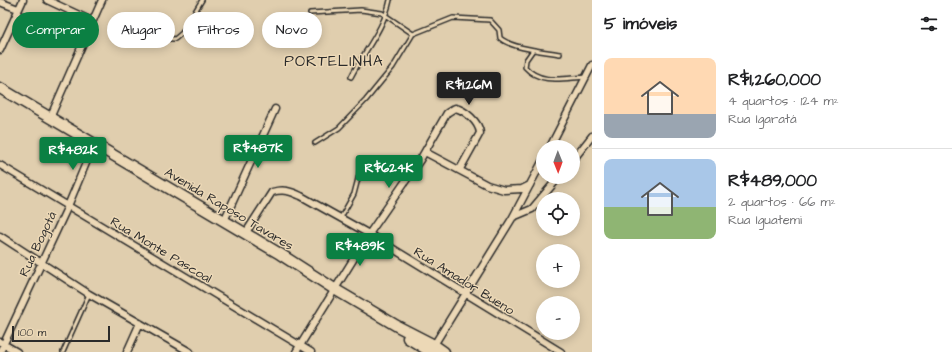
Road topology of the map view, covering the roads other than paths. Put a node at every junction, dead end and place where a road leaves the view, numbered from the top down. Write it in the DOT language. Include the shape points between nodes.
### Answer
graph roads {
  1 [pos="23,0"];
  2 [pos="47,0"];
  3 [pos="102,0"];
  4 [pos="202,0"];
  5 [pos="390,0"];
  6 [pos="0,2"];
  7 [pos="18,9"];
  8 [pos="73,12"];
  9 [pos="96,12"];
  10 [pos="322,12"];
  11 [pos="385,16"];
  12 [pos="413,34"];
  13 [pos="175,39"];
  14 [pos="80,48"];
  15 [pos="0,50"];
  16 [pos="533,50"];
  17 [pos="560,54"];
  18 [pos="592,65"];
  19 [pos="351,77"];
  20 [pos="586,77"];
  21 [pos="0,88"];
  22 [pos="275,109"];
  23 [pos="50,118"];
  24 [pos="592,136"];
  25 [pos="554,140"];
  26 [pos="314,143"];
  27 [pos="94,144"];
  28 [pos="580,151"];
  29 [pos="424,152"];
  30 [pos="0,165"];
  31 [pos="460,169"];
  32 [pos="360,171"];
  33 [pos="536,173"];
  34 [pos="553,184"];
  35 [pos="530,185"];
  36 [pos="68,206"];
  37 [pos="513,217"];
  38 [pos="340,219"];
  39 [pos="224,221"];
  40 [pos="245,234"];
  41 [pos="369,234"];
  42 [pos="0,236"];
  43 [pos="42,263"];
  44 [pos="336,290"];
  45 [pos="89,294"];
  46 [pos="465,294"];
  47 [pos="140,323"];
  48 [pos="2,343"];
  49 [pos="300,345"];
  50 [pos="433,348"];
  51 [pos="0,352"];
  52 [pos="17,352"];
  53 [pos="63,352"];
  54 [pos="127,352"];
  55 [pos="190,352"];
  56 [pos="296,352"];
  57 [pos="312,352"];
  58 [pos="444,352"];
  59 [pos="560,352"];
  1 -- 7 [label="street"];
  2 -- 8 [label="street"];
  3 -- 9 [label="street"];
  4 -- 13 [label="lane" via="182,33"];
  5 -- 11 [label="lane"];
  6 -- 7 [label="street"];
  7 -- 15 [label="street"];
  10 -- 11 [label="lane" via="361,10 382,13"];
  11 -- 12 [label="lane"];
  11 -- 19 [label="lane" via="377,36"];
  12 -- 16 [label="lane" via="453,18 490,20 500,30 500,38 505,42"];
  12 -- 26 [label="lane" via="393,67 366,100 339,128"];
  14 -- 23 [label="street"];
  16 -- 17 [label="lane"];
  16 -- 20 [label="lane" via="526,60 525,67 538,76 551,80"];
  18 -- 20 [label="street"];
  20 -- 25 [label="street"];
  21 -- 23 [label="main road, Avenida Raposo Tavares"];
  22 -- 39 [label="street"];
  23 -- 27 [label="main road, Avenida Raposo Tavares"];
  24 -- 28 [label="street"];
  27 -- 36 [label="street, Rua Bogotá"];
  27 -- 39 [label="main road, Avenida Raposo Tavares"];
  29 -- 31 [label="street"];
  29 -- 31 [label="street" via="447,113 452,108 459,109 478,124 480,133"];
  29 -- 41 [label="street"];
  30 -- 36 [label="street, Rua Monte Pascoal"];
  31 -- 35 [label="street" via="487,185 504,190 522,189"];
  32 -- 38 [label="lane" via="354,194"];
  33 -- 35 [label="street"];
  34 -- 37 [label="street" via="532,209"];
  35 -- 37 [label="street"];
  36 -- 43 [label="street, Rua Bogotá"];
  36 -- 49 [label="street, Rua Monte Pascoal"];
  37 -- 46 [label="street"];
  38 -- 40 [label="street, Rua Amador Bueno" via="284,189 272,192"];
  38 -- 41 [label="street, Rua Amador Bueno"];
  39 -- 40 [label="main road, Avenida Raposo Tavares"];
  40 -- 44 [label="main road, Avenida Raposo Tavares"];
  41 -- 44 [label="street"];
  41 -- 46 [label="street, Rua Amador Bueno"];
  42 -- 43 [label="street"];
  43 -- 45 [label="street"];
  43 -- 48 [label="street, Rua Bogotá"];
  44 -- 49 [label="street"];
  44 -- 50 [label="main road, Avenida Raposo Tavares" via="397,326 405,336"];
  45 -- 47 [label="street"];
  45 -- 53 [label="lane"];
  46 -- 50 [label="street"];
  46 -- 59 [label="street, Rua Amador Bueno"];
  47 -- 54 [label="street"];
  47 -- 55 [label="street"];
  48 -- 51 [label="street, Rua Bogotá"];
  48 -- 52 [label="street"];
  49 -- 56 [label="street"];
  49 -- 57 [label="street, Rua Monte Pascoal"];
  50 -- 58 [label="main road"];
}
